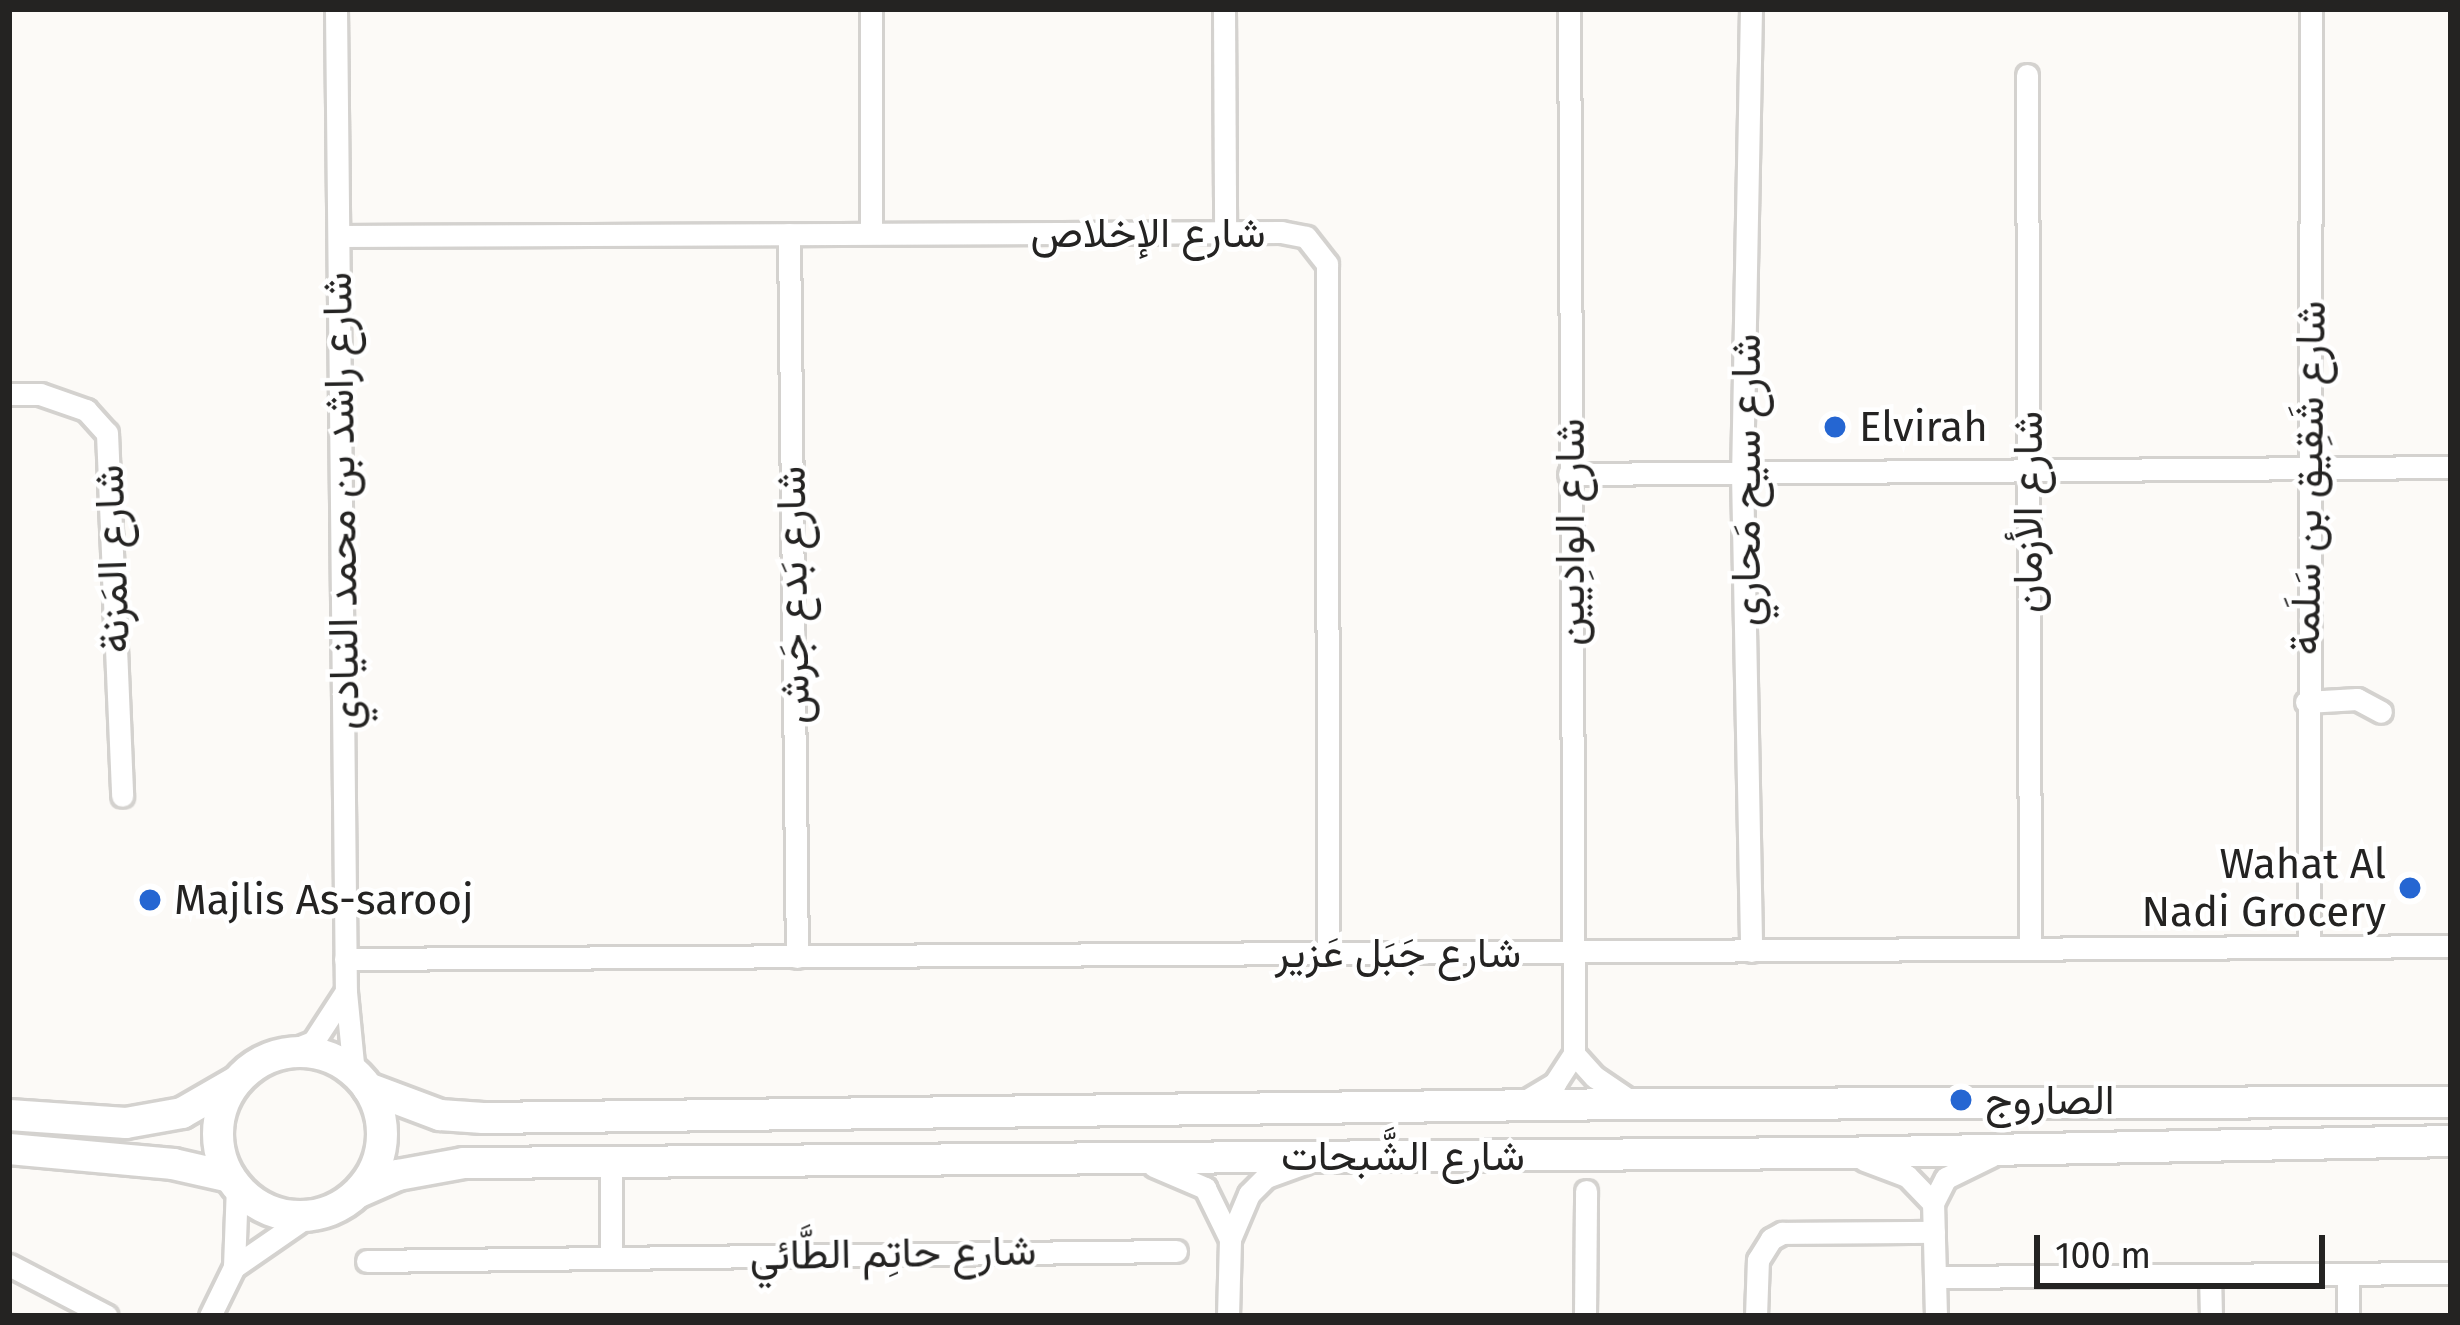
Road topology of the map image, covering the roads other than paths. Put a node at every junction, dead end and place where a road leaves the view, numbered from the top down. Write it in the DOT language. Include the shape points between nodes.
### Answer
graph roads {
  1 [pos="336,9"];
  2 [pos="871,9"];
  3 [pos="1224,9"];
  4 [pos="1569,9"];
  5 [pos="1751,9"];
  6 [pos="2311,9"];
  7 [pos="2027,75"];
  8 [pos="1225,232"];
  9 [pos="872,233"];
  10 [pos="789,234"];
  11 [pos="339,236"];
  12 [pos="9,394"];
  13 [pos="2451,466"];
  14 [pos="2310,467"];
  15 [pos="2027,470"];
  16 [pos="1742,472"];
  17 [pos="1569,474"];
  18 [pos="2306,702"];
  19 [pos="2381,712"];
  20 [pos="122,796"];
  21 [pos="2451,946"];
  22 [pos="2309,947"];
  23 [pos="2030,949"];
  24 [pos="1751,951"];
  25 [pos="1574,952"];
  26 [pos="1328,953"];
  27 [pos="797,956"];
  28 [pos="345,959"];
  29 [pos="346,992"];
  30 [pos="280,1054"];
  31 [pos="1574,1054"];
  32 [pos="361,1080"];
  33 [pos="236,1082"];
  34 [pos="2451,1102"];
  35 [pos="1636,1104"];
  36 [pos="1516,1107"];
  37 [pos="9,1115"];
  38 [pos="2451,1141"];
  39 [pos="9,1149"];
  40 [pos="2008,1149"];
  41 [pos="1834,1153"];
  42 [pos="1325,1156"];
  43 [pos="1120,1159"];
  44 [pos="611,1160"];
  45 [pos="233,1182"];
  46 [pos="1586,1191"];
  47 [pos="359,1192"];
  48 [pos="1933,1203"];
  49 [pos="308,1216"];
  50 [pos="1934,1232"];
  51 [pos="1230,1239"];
  52 [pos="1176,1251"];
  53 [pos="611,1256"];
  54 [pos="367,1261"];
  55 [pos="9,1264"];
  56 [pos="234,1268"];
  57 [pos="2451,1273"];
  58 [pos="2348,1274"];
  59 [pos="2210,1275"];
  60 [pos="1936,1277"];
  61 [pos="107,1316"];
  62 [pos="210,1316"];
  63 [pos="1228,1316"];
  64 [pos="1585,1316"];
  65 [pos="1756,1316"];
  66 [pos="1936,1316"];
  67 [pos="2211,1316"];
  68 [pos="2348,1316"];
  1 -- 11 [label="street, شارع راشد بن محمد النيادي"];
  2 -- 9 [label="street"];
  3 -- 8 [label="street"];
  4 -- 17 [label="street, شارع الوادِيين"];
  5 -- 16 [label="street, شارع سيح مَحاري"];
  6 -- 14 [label="street, شارع شَقِيق بن سَلَمة"];
  7 -- 15 [label="street, شارع الأزمان"];
  8 -- 9 [label="street, شارع الإخلاص"];
  8 -- 26 [label="street, شارع الإخلاص" via="1306,237 1327,264"];
  9 -- 10 [label="street, شارع الإخلاص"];
  10 -- 11 [label="street, شارع الإخلاص"];
  10 -- 27 [label="street, شارع بَدع جَرش"];
  11 -- 28 [label="street, شارع راشد بن محمد النيادي"];
  12 -- 20 [label="street, شارع المَزنة" via="40,394 86,410 107,433"];
  13 -- 14 [label="street"];
  14 -- 15 [label="street"];
  14 -- 18 [label="street, شارع شَقِيق بن سَلَمة"];
  15 -- 16 [label="street"];
  15 -- 23 [label="street, شارع الأزمان"];
  16 -- 17 [label="street"];
  16 -- 24 [label="street, شارع سيح مَحاري"];
  17 -- 25 [label="street, شارع الوادِيين"];
  18 -- 19 [label="street" via="2357,699"];
  18 -- 22 [label="street, شارع شَقِيق بن سَلَمة"];
  21 -- 22 [label="street, شارع جَبَل عَزير"];
  22 -- 23 [label="street, شارع جَبَل عَزير"];
  23 -- 24 [label="street, شارع جَبَل عَزير"];
  24 -- 25 [label="street, شارع جَبَل عَزير"];
  25 -- 26 [label="street, شارع جَبَل عَزير"];
  25 -- 31 [label="street, شارع الوادِيين"];
  26 -- 27 [label="street, شارع جَبَل عَزير"];
  27 -- 28 [label="street, شارع جَبَل عَزير"];
  28 -- 29 [label="street, شارع راشد بن محمد النيادي"];
  29 -- 30 [label="street" via="313,1042"];
  29 -- 32 [label="street, شارع راشد بن محمد النيادي"];
  30 -- 32 [label="street" via="320,1054"];
  30 -- 33 [label="street"];
  31 -- 35 [label="street"];
  31 -- 36 [label="street" via="1555,1083"];
  32 -- 36 [label="street, شارع الشَّبحات" via="440,1115 483,1118"];
  32 -- 47 [label="street" via="380,1113 382,1142"];
  33 -- 37 [label="street" via="182,1113 126,1123"];
  33 -- 45 [label="street" via="218,1129"];
  34 -- 35 [label="street, شارع الشَّبحات"];
  35 -- 36 [label="street, شارع الشَّبحات"];
  38 -- 40 [label="street, شارع الشَّبحات"];
  39 -- 45 [label="street" via="173,1164"];
  40 -- 41 [label="street, شارع الشَّبحات"];
  40 -- 48 [label="street" via="1946,1178"];
  41 -- 42 [label="street, شارع الشَّبحات"];
  41 -- 48 [label="street" via="1907,1176"];
  42 -- 43 [label="street, شارع الشَّبحات"];
  42 -- 51 [label="street" via="1257,1184"];
  43 -- 44 [label="street, شارع الشَّبحات"];
  43 -- 51 [label="street" via="1193,1179 1212,1198"];
  44 -- 47 [label="street, شارع الشَّبحات" via="464,1162 398,1174"];
  44 -- 53 [label="street"];
  45 -- 49 [label="street" via="257,1204"];
  45 -- 56 [label="street"];
  46 -- 64 [label="street"];
  47 -- 49 [label="street"];
  48 -- 50 [label="street"];
  49 -- 56 [label="street"];
  50 -- 60 [label="street"];
  50 -- 65 [label="street" via="1782,1233 1759,1260"];
  51 -- 63 [label="street"];
  52 -- 53 [label="street, شارع حاتِم الطَّائي"];
  53 -- 54 [label="street, شارع حاتِم الطَّائي"];
  55 -- 61 [label="street"];
  56 -- 62 [label="street"];
  57 -- 58 [label="street"];
  58 -- 59 [label="street"];
  58 -- 68 [label="street"];
  59 -- 60 [label="street"];
  59 -- 67 [label="street"];
  60 -- 66 [label="street"];
}
